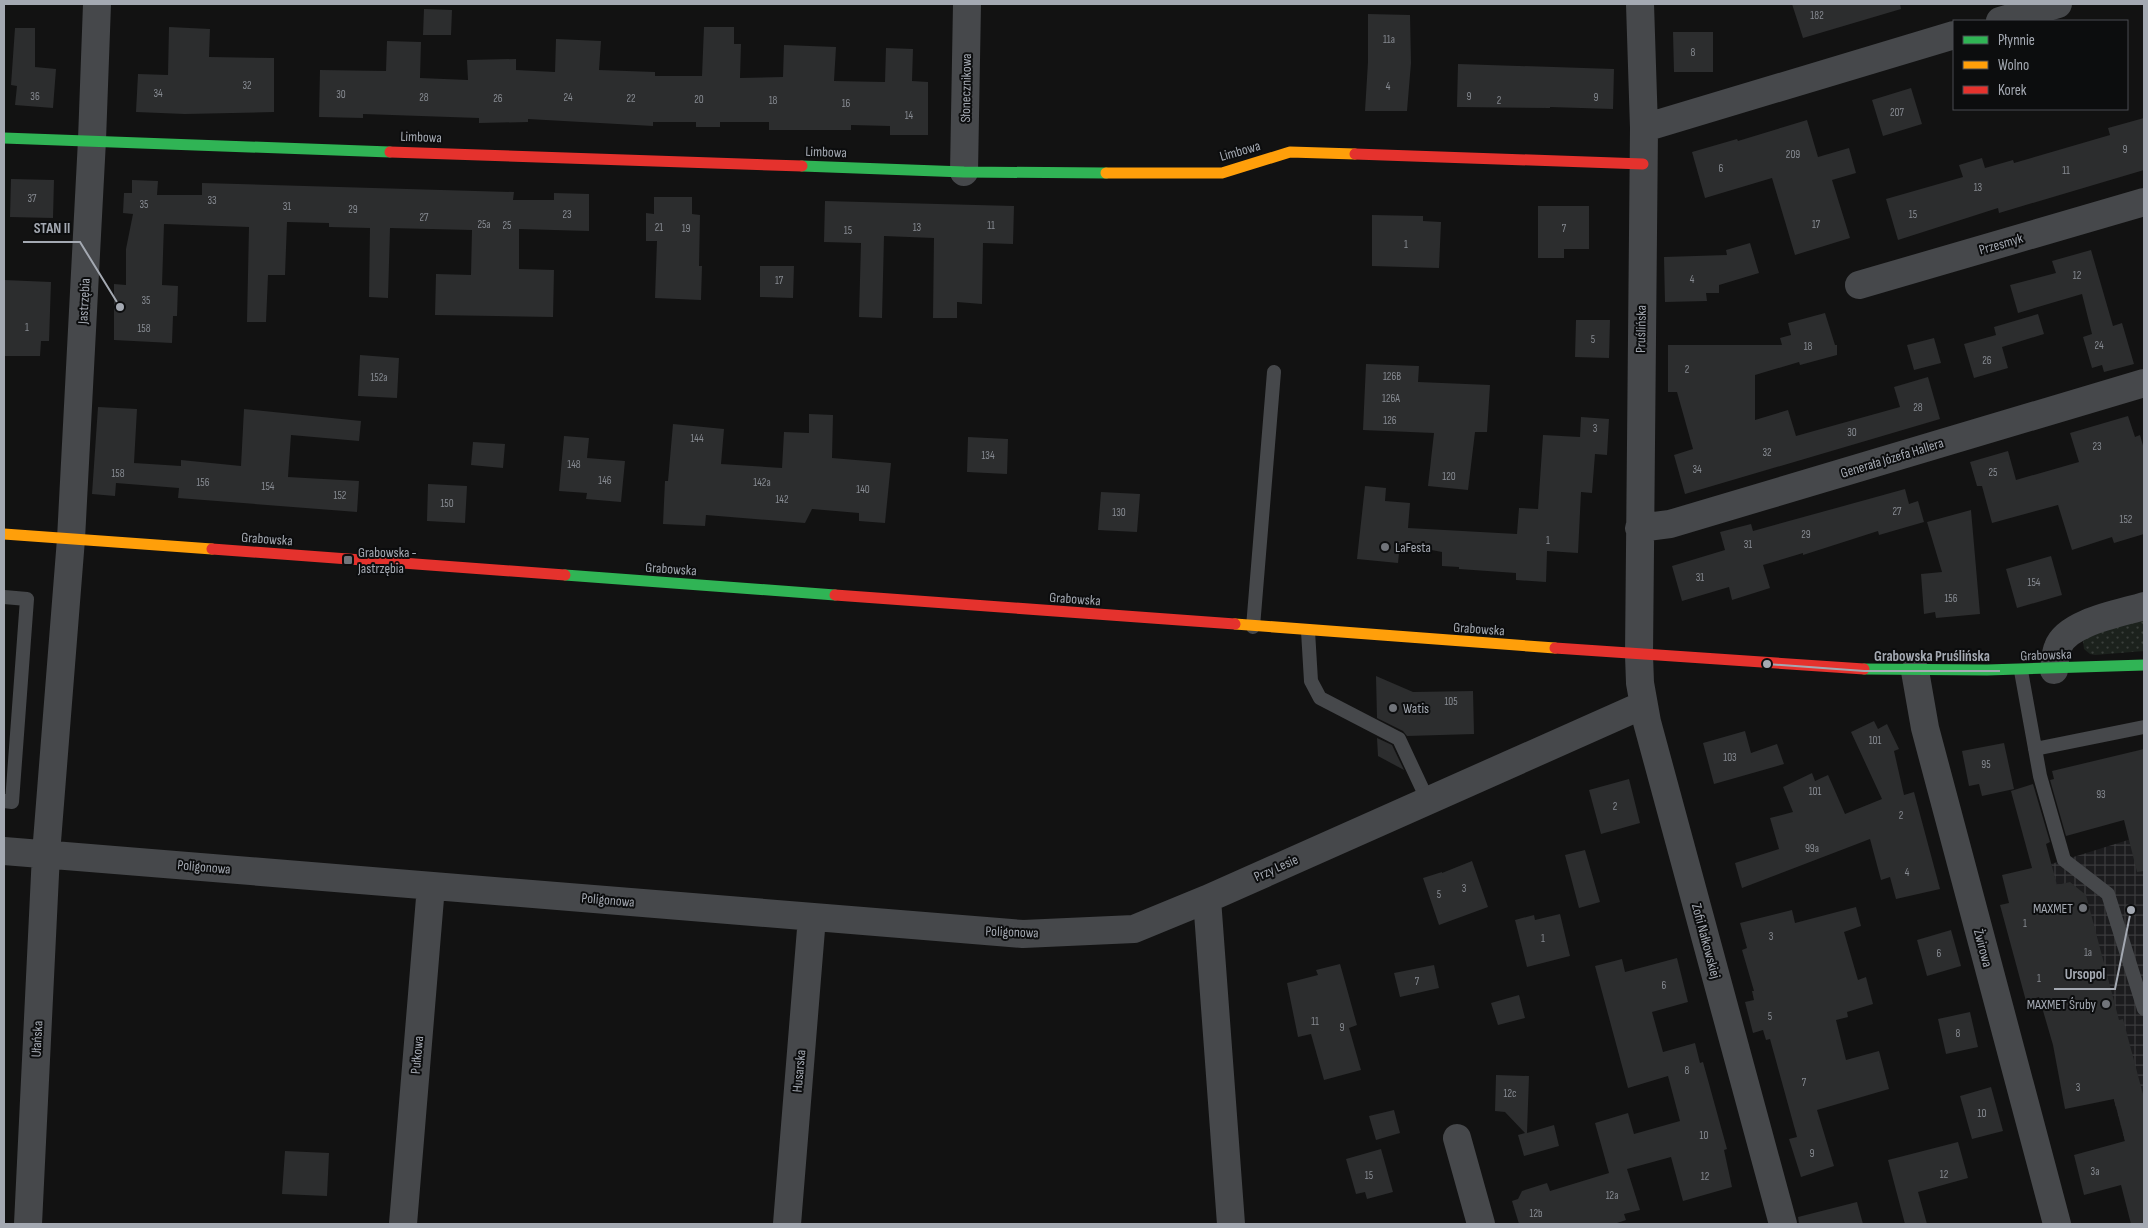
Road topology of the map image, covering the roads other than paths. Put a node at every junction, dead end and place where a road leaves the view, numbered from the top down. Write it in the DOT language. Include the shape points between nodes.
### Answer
graph roads {
  1 [pos="97,4"];
  2 [pos="967,4"];
  3 [pos="1640,4"];
  4 [pos="2058,4"];
  5 [pos="2003,20"];
  6 [pos="1953,35"];
  7 [pos="1644,128"];
  8 [pos="4,138"];
  9 [pos="92,140"];
  10 [pos="1643,164"];
  11 [pos="964,172"];
  12 [pos="2144,202"];
  13 [pos="1858,285"];
  14 [pos="1274,372"];
  15 [pos="2144,383"];
  16 [pos="1639,528"];
  17 [pos="4,534"];
  18 [pos="70,539"];
  19 [pos="4,597"];
  20 [pos="2144,606"];
  21 [pos="1253,627"];
  22 [pos="1308,631"];
  23 [pos="1638,655"];
  24 [pos="2144,666"];
  25 [pos="2054,670"];
  26 [pos="2021,671"];
  27 [pos="1915,672"];
  28 [pos="1644,705"];
  29 [pos="2144,727"];
  30 [pos="2035,749"];
  31 [pos="4,801"];
  32 [pos="1428,801"];
  33 [pos="4,851"];
  34 [pos="46,854"];
  35 [pos="431,886"];
  36 [pos="1207,899"];
  37 [pos="812,917"];
  38 [pos="2144,1009"];
  39 [pos="1457,1138"];
  40 [pos="1775,1222"];
  41 [pos="28,1224"];
  42 [pos="403,1224"];
  43 [pos="787,1224"];
  44 [pos="1231,1224"];
  45 [pos="1481,1224"];
  46 [pos="2057,1224"];
  1 -- 9 [label="street, Jastrzębia"];
  2 -- 11 [label="street, Słonecznikowa"];
  3 -- 7 [label="street, Pruślińska"];
  4 -- 5 [label="street"];
  6 -- 7 [label="street"];
  7 -- 10 [label="street, Pruślińska"];
  8 -- 9 [label="street, Limbowa"];
  9 -- 11 [label="street, Limbowa"];
  9 -- 18 [label="street, Jastrzębia"];
  10 -- 11 [label="street, Limbowa" via="1290,152 1222,173"];
  10 -- 16 [label="street, Pruślińska"];
  12 -- 13 [label="street, Przesmyk"];
  14 -- 21 [label="lane"];
  15 -- 16 [label="street, Generała Józefa Hallera" via="1670,524"];
  16 -- 23 [label="street, Pruślińska"];
  17 -- 18 [label="street, Grabowska"];
  18 -- 21 [label="street, Grabowska"];
  18 -- 34 [label="street, Jastrzębia"];
  19 -- 31 [label="lane" via="27,599 12,802"];
  20 -- 25 [label="street" via="2082,625 2067,635 2058,646"];
  21 -- 22 [label="street, Grabowska"];
  22 -- 23 [label="street, Grabowska"];
  22 -- 32 [label="lane" via="1311,682 1320,698 1399,739"];
  23 -- 27 [label="street, Grabowska"];
  23 -- 28 [label="street, Zofii Nałkowskiej"];
  24 -- 25 [label="street, Grabowska"];
  25 -- 26 [label="street, Grabowska"];
  26 -- 27 [label="street, Grabowska"];
  26 -- 30 [label="lane"];
  27 -- 46 [label="street, Żwirowa" via="1925,728"];
  28 -- 32 [label="street, Przy Lesie"];
  28 -- 40 [label="street, Zofii Nałkowskiej"];
  29 -- 30 [label="lane"];
  30 -- 38 [label="lane" via="2064,860 2108,894"];
  32 -- 36 [label="street, Przy Lesie"];
  33 -- 34 [label="street, Poligonowa"];
  34 -- 35 [label="street, Poligonowa"];
  34 -- 41 [label="street, Ułańska"];
  35 -- 37 [label="street, Poligonowa"];
  35 -- 42 [label="street, Pułkowa"];
  36 -- 37 [label="street, Poligonowa" via="1134,929 1042,934"];
  36 -- 44 [label="street"];
  37 -- 43 [label="street, Husarska"];
  39 -- 45 [label="street"];
}
